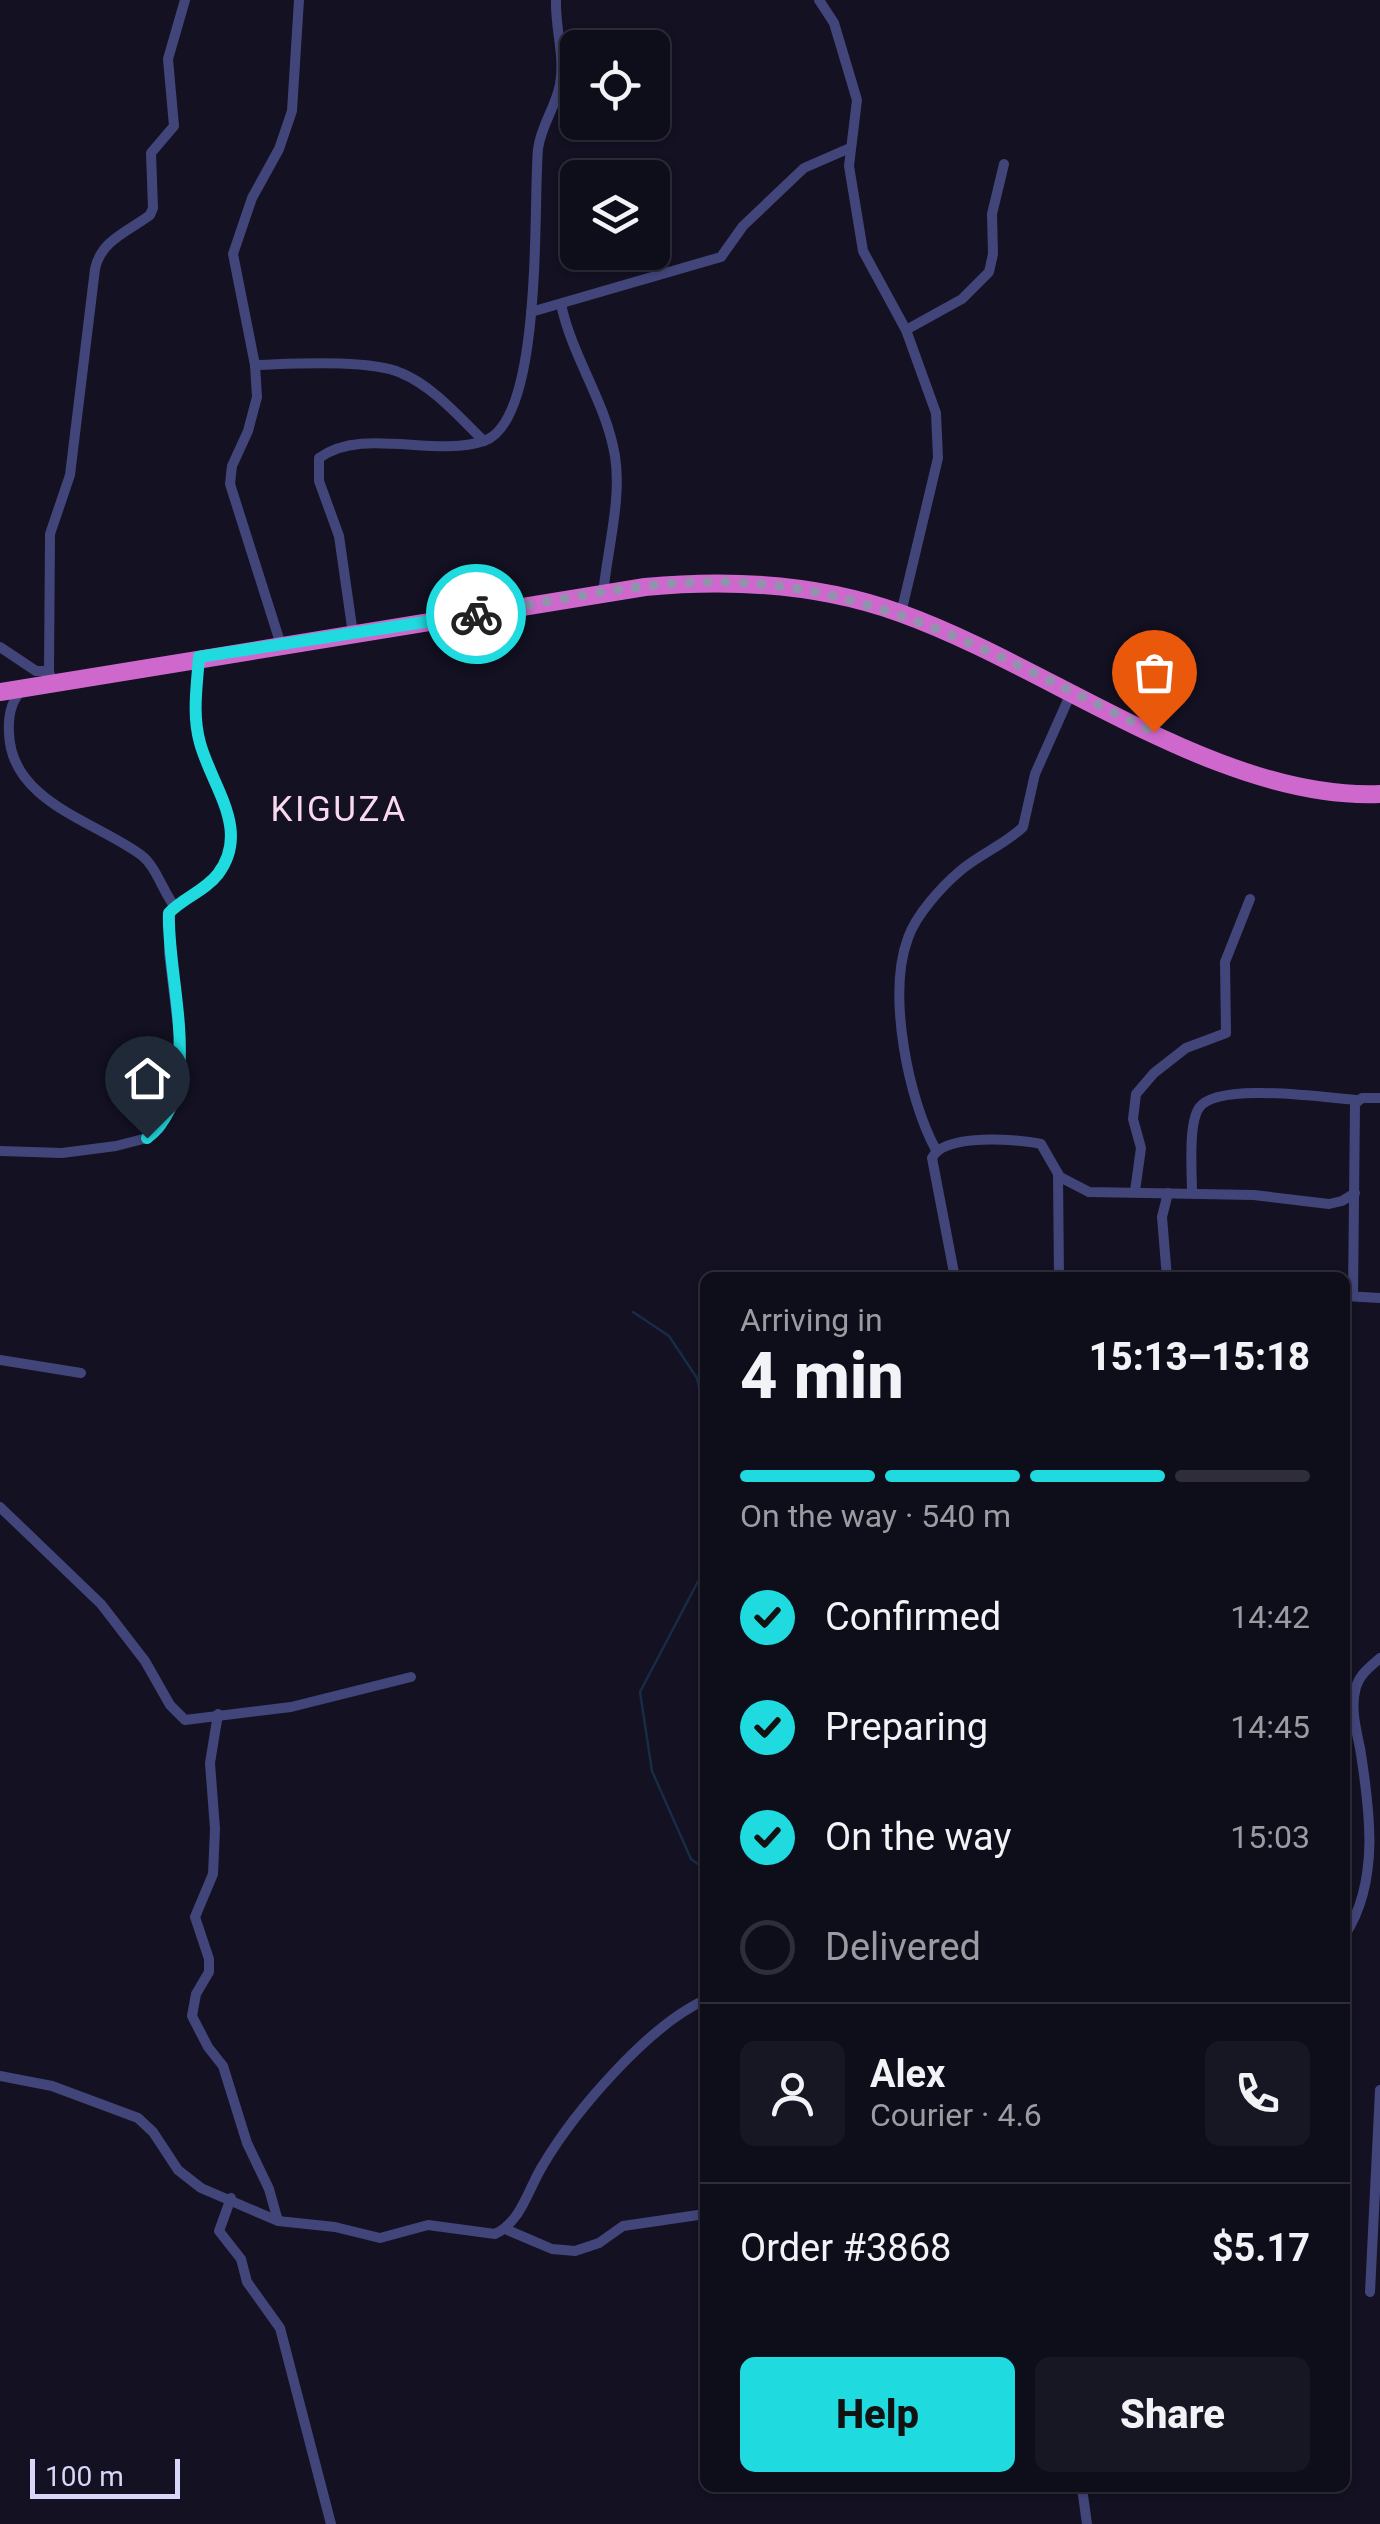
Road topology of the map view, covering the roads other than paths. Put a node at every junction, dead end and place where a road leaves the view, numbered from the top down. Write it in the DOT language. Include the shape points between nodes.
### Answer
graph roads {
  1 [pos="185,0"];
  2 [pos="299,0"];
  3 [pos="556,0"];
  4 [pos="819,0"];
  5 [pos="850,148"];
  6 [pos="1004,164"];
  7 [pos="561,304"];
  8 [pos="531,312"];
  9 [pos="906,330"];
  10 [pos="255,365"];
  11 [pos="484,441"];
  12 [pos="603,595"];
  13 [pos="901,613"];
  14 [pos="353,634"];
  15 [pos="281,645"];
  16 [pos="0,647"];
  17 [pos="199,657"];
  18 [pos="50,677"];
  19 [pos="25,688"];
  20 [pos="1072,691"];
  21 [pos="0,692"];
  22 [pos="1380,794"];
  23 [pos="1250,899"];
  24 [pos="174,907"];
  25 [pos="1380,1098"];
  26 [pos="1357,1100"];
  27 [pos="0,1150"];
  28 [pos="936,1150"];
  29 [pos="1058,1172"];
  30 [pos="1134,1190"];
  31 [pos="1168,1193"];
  32 [pos="1192,1193"];
  33 [pos="1355,1193"];
  34 [pos="955,1272"];
  35 [pos="1060,1272"];
  36 [pos="1167,1272"];
  37 [pos="1350,1279"];
  38 [pos="1350,1296"];
  39 [pos="1380,1298"];
  40 [pos="0,1360"];
  41 [pos="81,1373"];
  42 [pos="0,1506"];
  43 [pos="1380,1658"];
  44 [pos="411,1677"];
  45 [pos="218,1714"];
  46 [pos="1350,1926"];
  47 [pos="700,2003"];
  48 [pos="0,2076"];
  49 [pos="1380,2090"];
  50 [pos="231,2198"];
  51 [pos="700,2215"];
  52 [pos="278,2221"];
  53 [pos="504,2229"];
  54 [pos="1370,2292"];
  55 [pos="1083,2492"];
  56 [pos="331,2524"];
  57 [pos="1087,2524"];
  1 -- 18 [label="street" via="168,59 174,126 151,153 153,208 112,240 95,269 70,475 50,534"];
  2 -- 10 [label="street" via="292,111 232,254"];
  3 -- 8 [label="street" via="562,70 538,152"];
  4 -- 5 [label="street" via="834,23 858,100"];
  5 -- 7 [label="street" via="804,168 752,216 721,257"];
  5 -- 9 [label="street" via="863,251"];
  6 -- 9 [label="street" via="992,214 989,272 962,299"];
  7 -- 8 [label="street"];
  7 -- 12 [label="street" via="615,456"];
  8 -- 11 [label="street" via="512,408"];
  9 -- 13 [label="street" via="939,436"];
  10 -- 11 [label="street" via="404,373"];
  10 -- 15 [label="street" via="255,412 230,484"];
  11 -- 14 [label="street" via="345,447 319,458"];
  12 -- 13 [label="highway" via="728,582 837,596"];
  12 -- 14 [label="highway"];
  13 -- 20 [label="highway"];
  14 -- 15 [label="highway"];
  15 -- 17 [label="highway"];
  16 -- 18 [label="street"];
  17 -- 18 [label="highway"];
  17 -- 24 [label="street" via="200,742 232,834 216,878"];
  18 -- 19 [label="highway"];
  19 -- 21 [label="highway"];
  19 -- 24 [label="street" via="11,705 9,763 36,789 148,860"];
  20 -- 22 [label="highway" via="1178,744 1269,779"];
  20 -- 28 [label="street" via="1035,774 1023,826 960,871 921,915 904,951 910,1082"];
  23 -- 30 [label="street" via="1225,962 1226,1033 1186,1048 1136,1094 1133,1119 1141,1148"];
  24 -- 27 [label="street" via="168,919 180,1035 172,1111 147,1138 116,1146 62,1153"];
  25 -- 26 [label="street"];
  26 -- 32 [label="street" via="1231,1093 1208,1100 1195,1120"];
  26 -- 33 [label="street"];
  28 -- 29 [label="street" via="948,1143 1030,1141 1041,1144"];
  28 -- 34 [label="street" via="932,1171"];
  29 -- 30 [label="street" via="1089,1192"];
  29 -- 35 [label="street"];
  30 -- 31 [label="street"];
  31 -- 32 [label="street"];
  31 -- 36 [label="street" via="1162,1217"];
  32 -- 33 [label="street" via="1329,1204"];
  33 -- 37 [label="street"];
  38 -- 39 [label="street"];
  40 -- 41 [label="street"];
  42 -- 45 [label="street" via="101,1604 177,1714 184,1720"];
  43 -- 46 [label="street" via="1360,1678 1355,1694 1371,1858"];
  44 -- 45 [label="street" via="292,1707"];
  45 -- 52 [label="street" via="210,1764 213,1874 195,1917 209,1950 209,1972 192,2016 223,2066"];
  47 -- 53 [label="street" via="657,2029 599,2092"];
  48 -- 50 [label="street" via="52,2086 138,2118 178,2170 201,2188"];
  49 -- 54 [label="street"];
  50 -- 52 [label="street"];
  50 -- 56 [label="street" via="220,2231 280,2328"];
  51 -- 53 [label="street" via="623,2226 575,2251"];
  52 -- 53 [label="street" via="380,2238 418,2226 488,2234"];
  55 -- 57 [label="street"];
}
